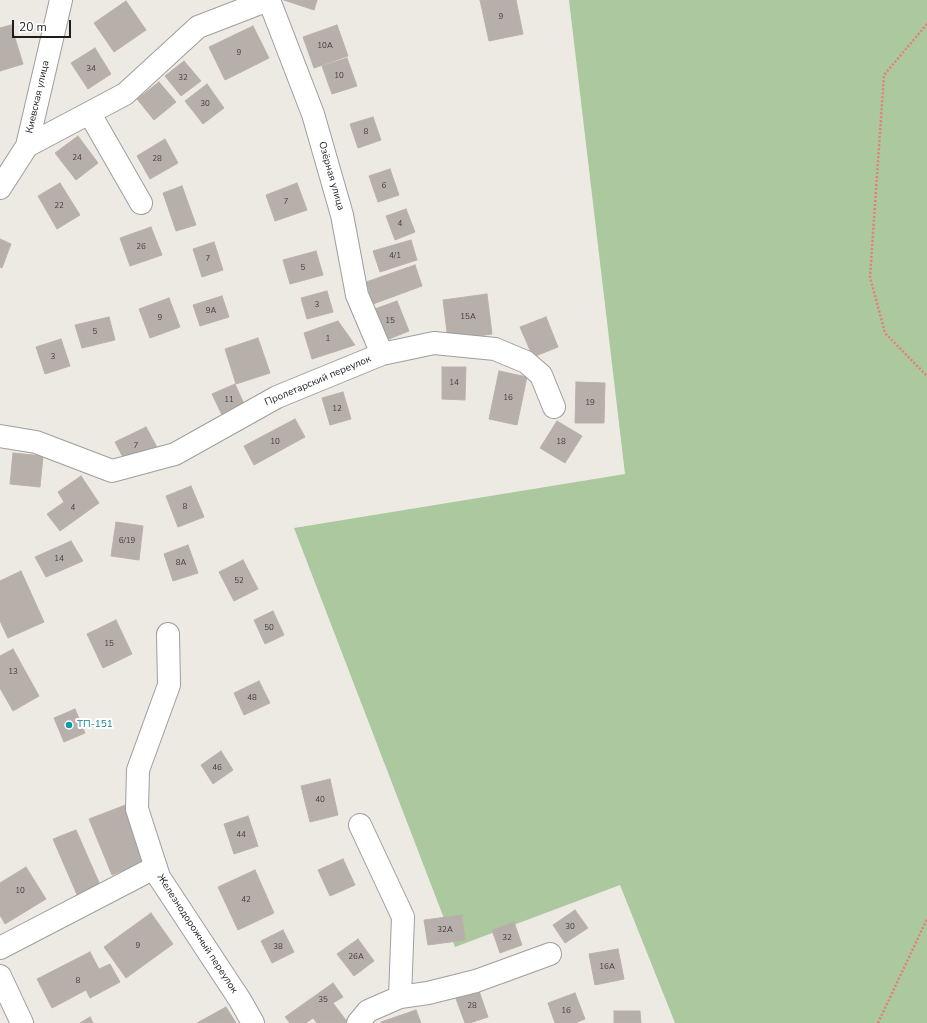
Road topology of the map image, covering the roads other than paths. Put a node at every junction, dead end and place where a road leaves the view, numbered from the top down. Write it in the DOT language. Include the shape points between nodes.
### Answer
graph roads {
  1 [pos="61,0"];
  2 [pos="269,0"];
  3 [pos="90,114"];
  4 [pos="27,146"];
  5 [pos="0,188"];
  6 [pos="141,203"];
  7 [pos="382,354"];
  8 [pos="554,408"];
  9 [pos="0,436"];
  10 [pos="168,634"];
  11 [pos="360,825"];
  12 [pos="156,867"];
  13 [pos="0,948"];
  14 [pos="550,954"];
  15 [pos="0,976"];
  16 [pos="400,997"];
  17 [pos="22,1023"];
  18 [pos="252,1023"];
  19 [pos="358,1023"];
  1 -- 4 [label="street, Киевская улица"];
  2 -- 3 [label="street" via="198,27 125,94"];
  2 -- 7 [label="street, Озёрная улица" via="313,114 342,215 357,295"];
  3 -- 4 [label="street"];
  3 -- 6 [label="street"];
  4 -- 5 [label="street, Киевская улица"];
  7 -- 8 [label="street, Пролетарский переулок" via="434,343 495,349 526,362 541,375"];
  7 -- 9 [label="street, Пролетарский переулок" via="277,396 175,454 112,471 36,442"];
  10 -- 12 [label="street, Железнодорожный переулок" via="169,685 138,770 137,809"];
  11 -- 16 [label="street" via="403,917"];
  12 -- 13 [label="street"];
  12 -- 18 [label="street, Железнодорожный переулок" via="159,877 240,1000"];
  14 -- 16 [label="street" via="476,981"];
  15 -- 17 [label="street"];
  16 -- 19 [label="street" via="368,1011"];
}
